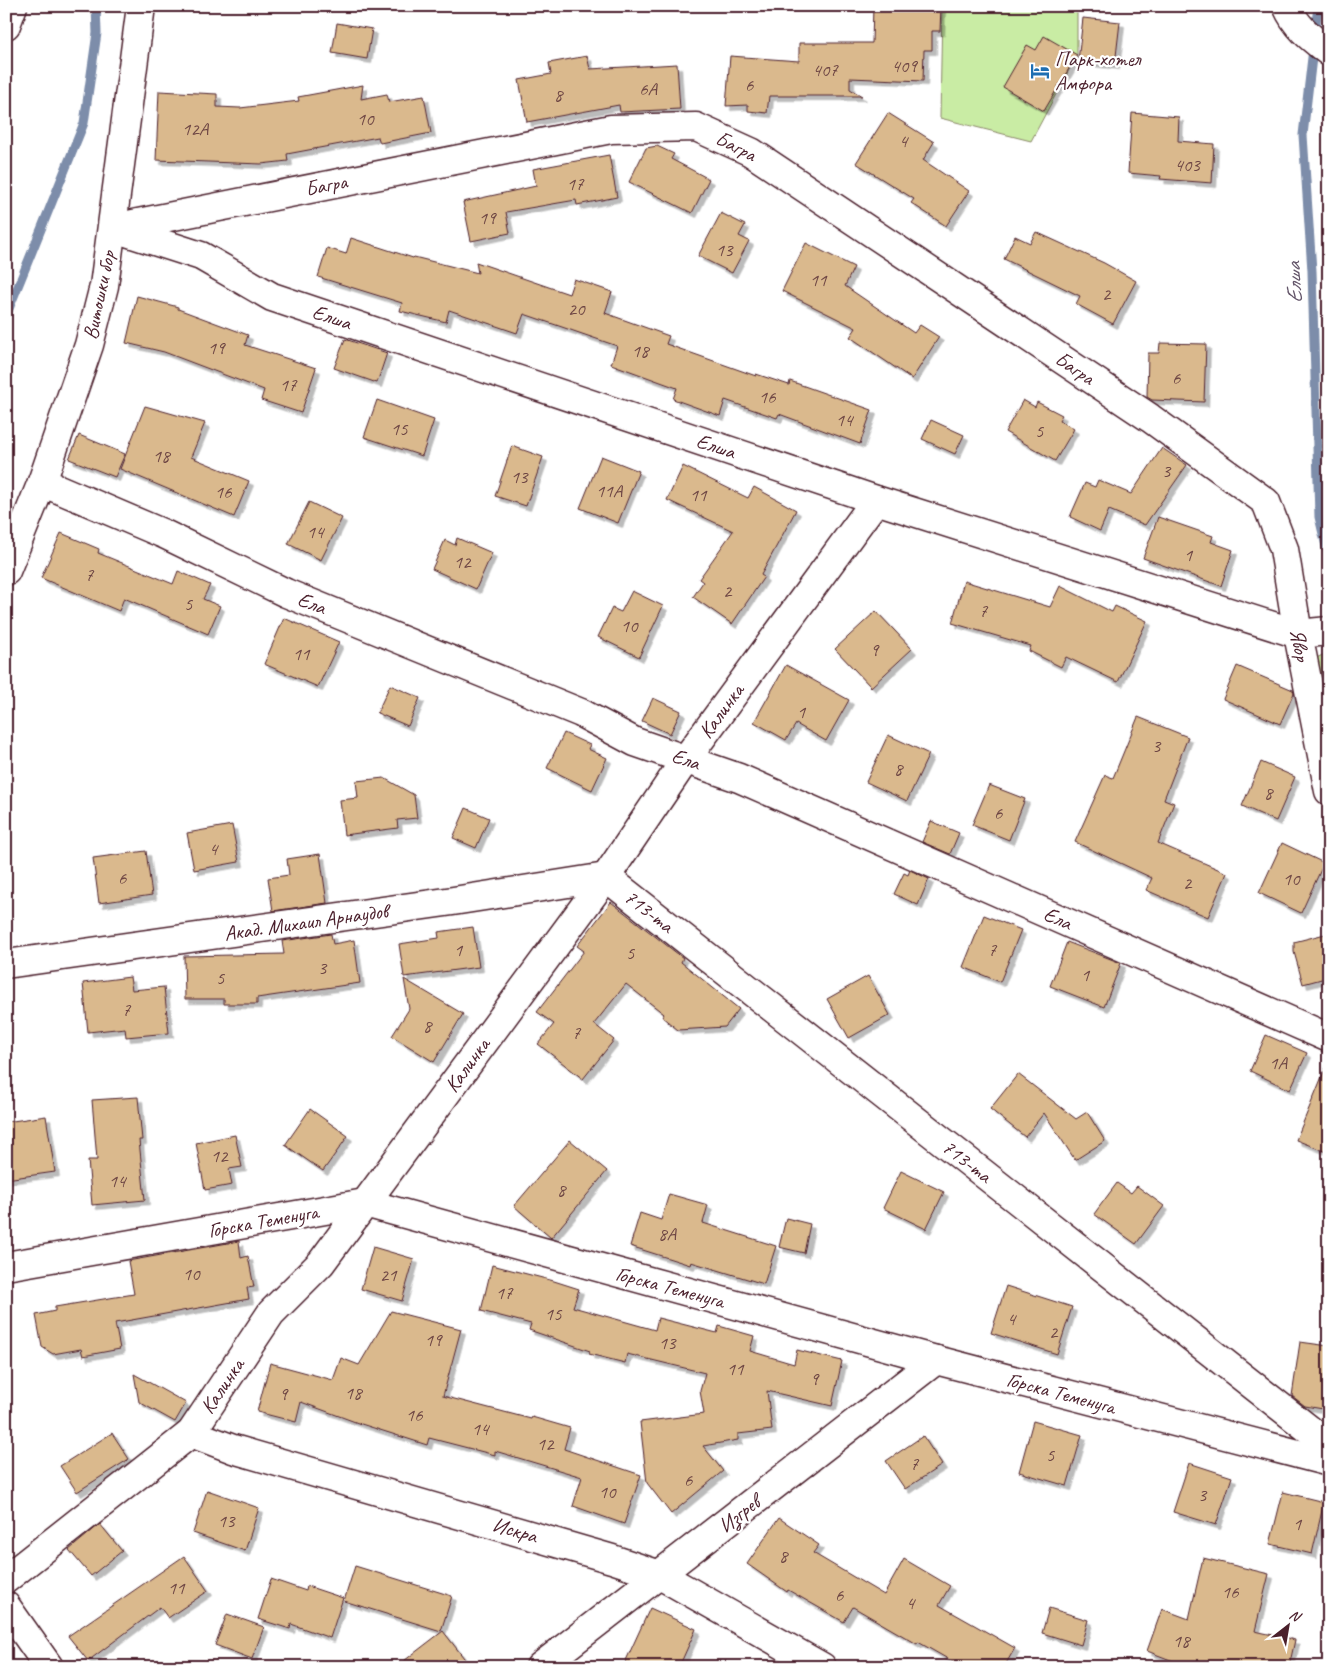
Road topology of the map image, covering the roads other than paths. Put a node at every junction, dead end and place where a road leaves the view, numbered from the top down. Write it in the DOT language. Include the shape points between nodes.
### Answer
graph roads {
  1 [pos="13,6"];
  2 [pos="141,6"];
  3 [pos="1287,6"];
  4 [pos="6,25"];
  5 [pos="1319,44"];
  6 [pos="112,228"];
  7 [pos="42,482"];
  8 [pos="876,500"];
  9 [pos="1266,502"];
  10 [pos="6,571"];
  11 [pos="1329,631"];
  12 [pos="1298,634"];
  13 [pos="686,759"];
  14 [pos="1329,791"];
  15 [pos="606,877"];
  16 [pos="6,964"];
  17 [pos="1329,1038"];
  18 [pos="365,1203"];
  19 [pos="6,1266"];
  20 [pos="936,1360"];
  21 [pos="191,1433"];
  22 [pos="1329,1445"];
  23 [pos="1329,1462"];
  24 [pos="660,1575"];
  25 [pos="6,1579"];
  26 [pos="6,1606"];
  27 [pos="49,1667"];
  28 [pos="540,1667"];
  29 [pos="822,1667"];
  1 -- 4 [label="street"];
  2 -- 6 [label="street, Витошки бор"];
  3 -- 5 [label="street" via="1291,17"];
  6 -- 7 [label="street, Витошки бор" via="104,286 89,345"];
  6 -- 8 [label="street, Елша" via="201,256 272,296"];
  6 -- 9 [label="street, Багра" via="611,129 696,127 751,152 1141,413"];
  7 -- 10 [label="street, Витошки бор"];
  7 -- 13 [label="street, Ела" via="164,534 286,593 581,713 635,742"];
  8 -- 12 [label="street, Елша"];
  8 -- 13 [label="street, Калинка"];
  9 -- 12 [label="street, Явор" via="1284,549"];
  11 -- 12 [label="street, Елша"];
  12 -- 14 [label="street, Явор"];
  13 -- 15 [label="street, Калинка"];
  13 -- 17 [label="street, Ела" via="739,778"];
  15 -- 16 [label="street, Акад. Михаил Арнаудов"];
  15 -- 18 [label="street, Калинка"];
  15 -- 22 [label="street, 713-та"];
  18 -- 19 [label="street, Горска Теменуга"];
  18 -- 20 [label="street, Горска Теменуга"];
  18 -- 21 [label="street, Калинка" via="321,1263 271,1313"];
  20 -- 23 [label="street, Горска Теменуга"];
  20 -- 24 [label="street, Изгрев"];
  21 -- 24 [label="street, Искра" via="232,1449 612,1558"];
  21 -- 25 [label="street, Калинка"];
  24 -- 28 [label="street, Изгрев"];
  24 -- 29 [label="street, Искра"];
  26 -- 27 [label="street"];
}
